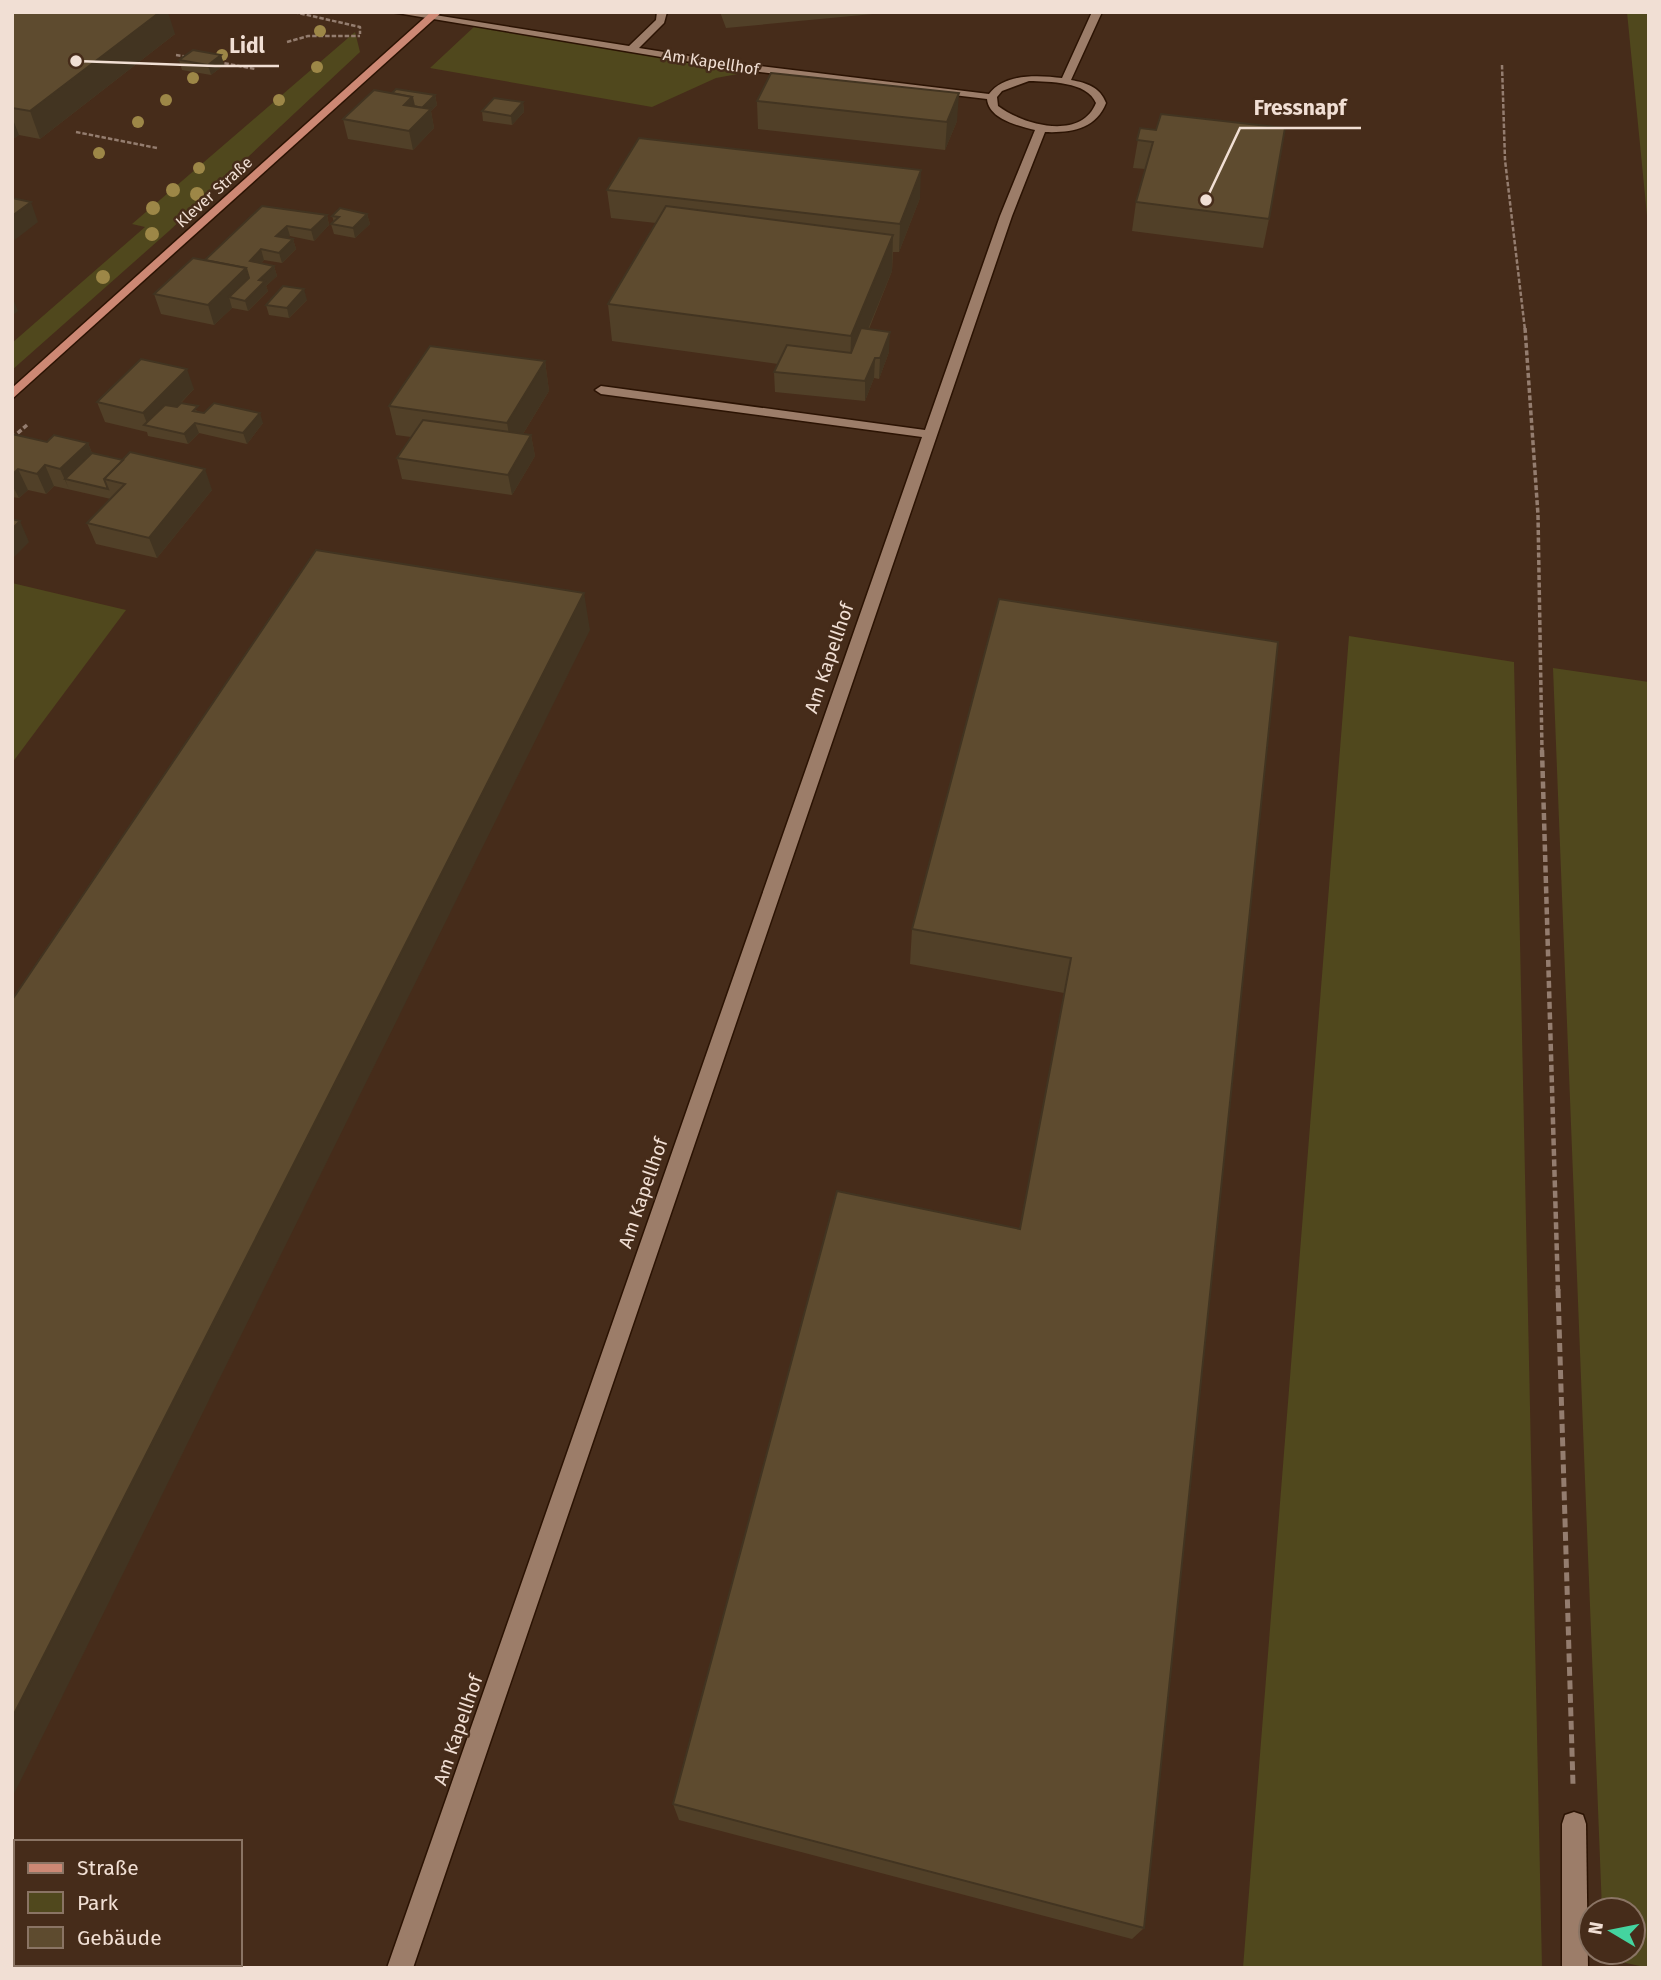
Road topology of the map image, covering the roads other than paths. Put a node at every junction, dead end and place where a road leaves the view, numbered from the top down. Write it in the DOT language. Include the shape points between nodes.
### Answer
graph roads {
  1 [pos="396,12"];
  2 [pos="662,12"];
  3 [pos="1097,12"];
  4 [pos="434,15"];
  5 [pos="632,49"];
  6 [pos="1066,80"];
  7 [pos="992,97"];
  8 [pos="1041,128"];
  9 [pos="601,390"];
  10 [pos="12,396"];
  11 [pos="929,434"];
  12 [pos="1574,1824"];
  13 [pos="400,1968"];
  14 [pos="1575,1968"];
  1 -- 4 [label="street, Am Kapellhof"];
  2 -- 5 [label="street" via="661,21"];
  3 -- 6 [label="street"];
  4 -- 5 [label="street, Am Kapellhof"];
  4 -- 10 [label="main road, Klever Straße"];
  5 -- 7 [label="street, Am Kapellhof"];
  6 -- 7 [label="street" via="1028,78 1011,82"];
  6 -- 8 [label="street" via="1094,93 1099,111 1079,125"];
  7 -- 8 [label="street" via="993,107 1003,117"];
  8 -- 11 [label="street, Am Kapellhof"];
  9 -- 11 [label="street"];
  11 -- 13 [label="street, Am Kapellhof"];
  12 -- 14 [label="street"];
}
